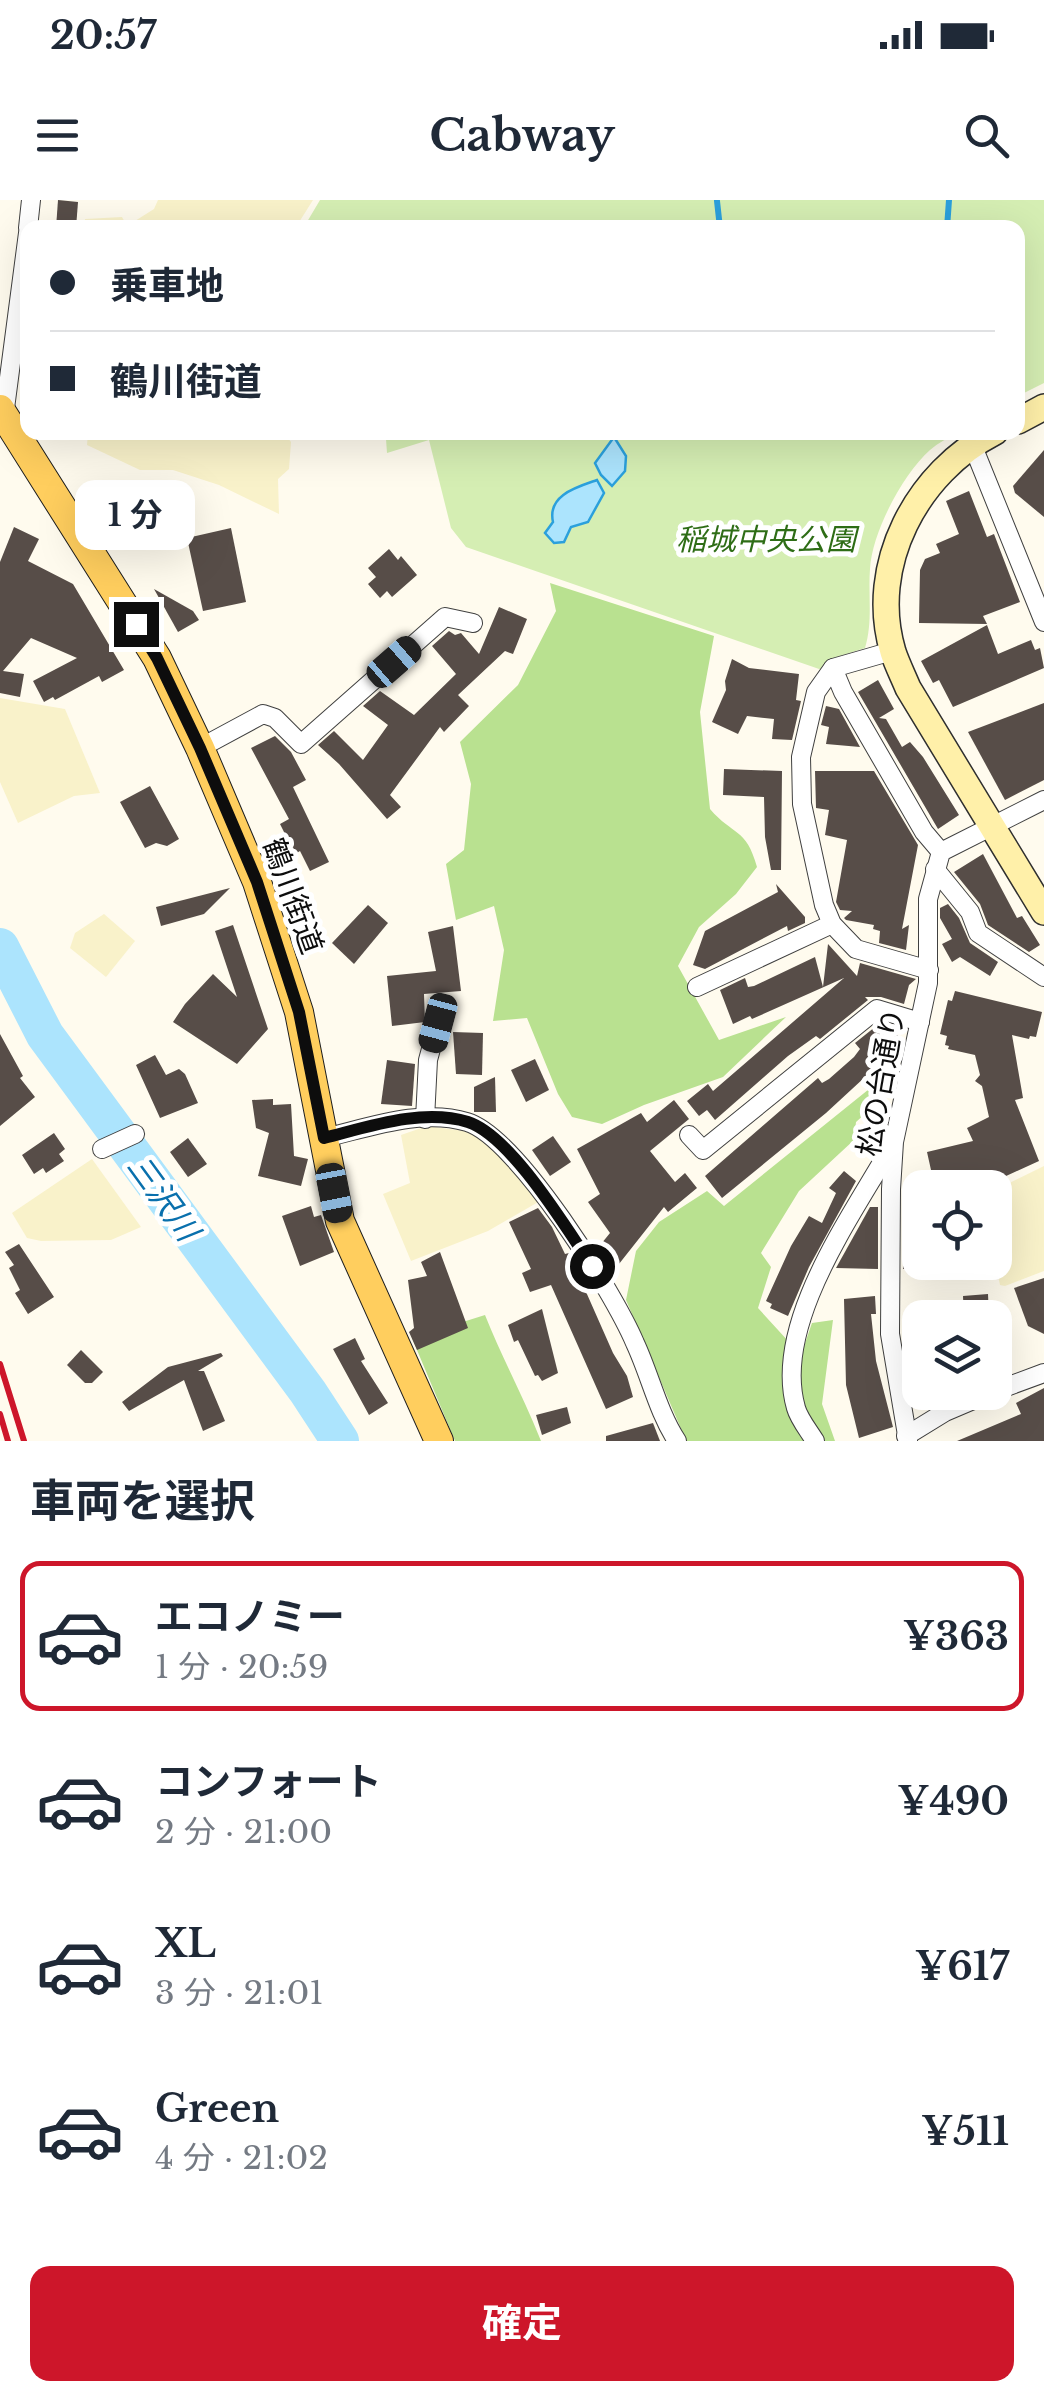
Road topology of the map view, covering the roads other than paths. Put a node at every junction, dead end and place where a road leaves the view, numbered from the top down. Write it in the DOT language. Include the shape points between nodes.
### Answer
graph roads {
  1 [pos="20,286"];
  2 [pos="2,412"];
  3 [pos="981,440"];
  4 [pos="984,440"];
  5 [pos="1044,622"];
  6 [pos="473,623"];
  7 [pos="892,651"];
  8 [pos="833,668"];
  9 [pos="200,748"];
  10 [pos="1044,800"];
  11 [pos="992,827"];
  12 [pos="938,860"];
  13 [pos="1044,912"];
  14 [pos="832,924"];
  15 [pos="929,970"];
  16 [pos="1044,977"];
  17 [pos="696,987"];
  18 [pos="920,1022"];
  19 [pos="438,1023"];
  20 [pos="425,1119"];
  21 [pos="136,1134"];
  22 [pos="689,1134"];
  23 [pos="324,1138"];
  24 [pos="894,1142"];
  25 [pos="102,1149"];
  26 [pos="1044,1373"];
  27 [pos="1012,1385"];
  28 [pos="950,1410"];
  29 [pos="907,1438"];
  30 [pos="439,1441"];
  31 [pos="677,1441"];
  32 [pos="815,1441"];
  1 -- 2 [label="street"];
  2 -- 9 [label="main road, 鶴川街道" via="157,658"];
  3 -- 7 [label="street" via="925,488 904,524 889,577"];
  4 -- 5 [label="street"];
  6 -- 9 [label="street" via="445,617 301,744 263,714"];
  7 -- 8 [label="street"];
  7 -- 11 [label="street"];
  8 -- 12 [label="street"];
  8 -- 14 [label="street" via="816,692 801,757 802,804"];
  9 -- 23 [label="main road, 鶴川街道" via="257,882 299,1012"];
  10 -- 11 [label="street"];
  11 -- 12 [label="street"];
  11 -- 13 [label="street"];
  12 -- 15 [label="street, 松の台通り" via="927,912"];
  12 -- 16 [label="street" via="978,933"];
  14 -- 15 [label="street" via="856,949"];
  14 -- 17 [label="street"];
  15 -- 18 [label="street, 松の台通り"];
  18 -- 22 [label="street" via="877,1009 703,1150"];
  18 -- 24 [label="street, 松の台通り"];
  19 -- 20 [label="street"];
  20 -- 23 [label="street"];
  20 -- 31 [label="street" via="480,1127 540,1192 634,1340"];
  21 -- 25 [label="street"];
  23 -- 30 [label="main road, 鶴川街道" via="340,1220"];
  24 -- 29 [label="street, 松の台通り" via="890,1334"];
  24 -- 32 [label="street" via="836,1242 797,1336 796,1411"];
  26 -- 27 [label="street"];
  28 -- 29 [label="street"];
}
